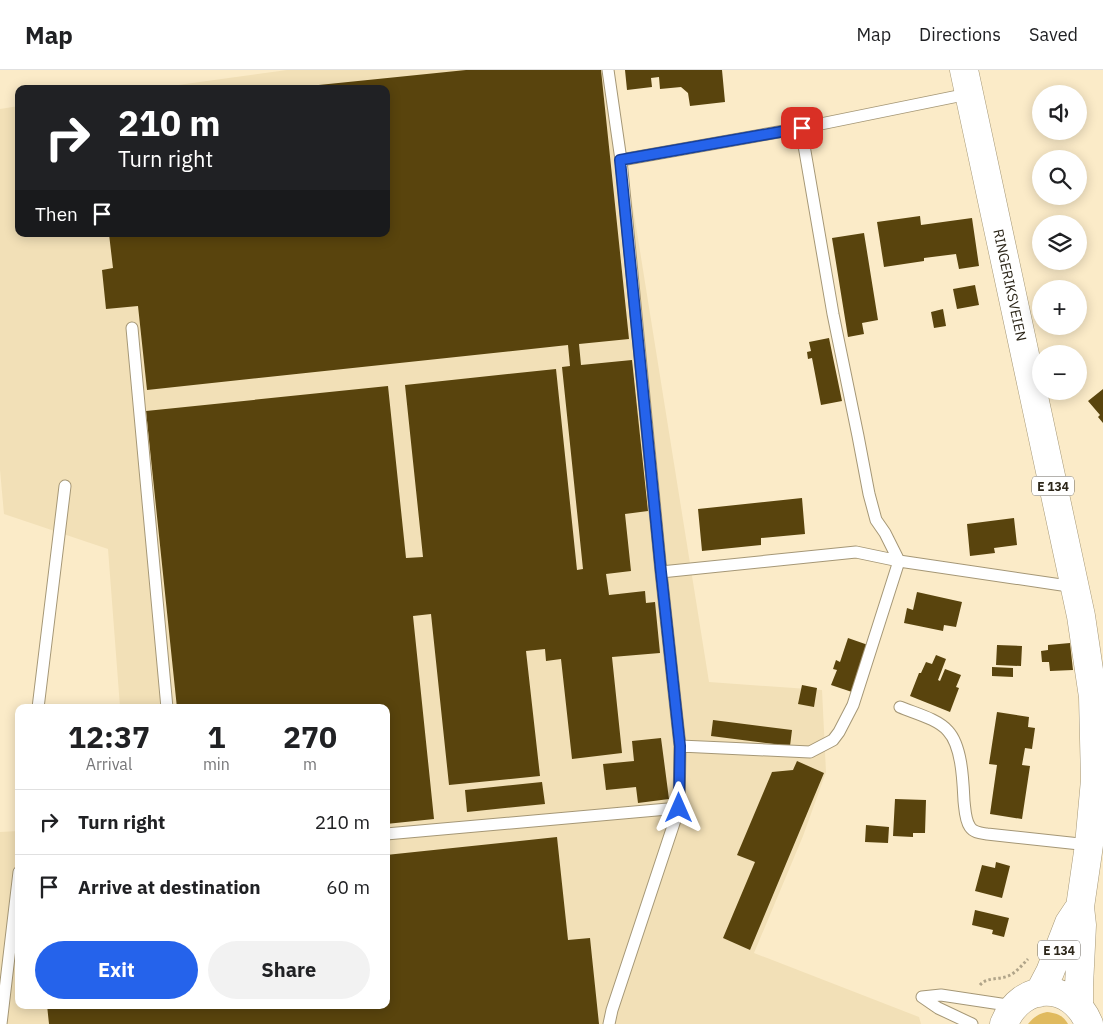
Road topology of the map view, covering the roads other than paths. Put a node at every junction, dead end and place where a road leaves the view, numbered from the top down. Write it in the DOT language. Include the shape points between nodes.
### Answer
graph roads {
  1 [pos="608,70"];
  2 [pos="966,82"];
  3 [pos="802,128"];
  4 [pos="620,160"];
  5 [pos="132,328"];
  6 [pos="66,486"];
  7 [pos="899,561"];
  8 [pos="661,572"];
  9 [pos="1075,587"];
  10 [pos="39,704"];
  11 [pos="167,704"];
  12 [pos="900,708"];
  13 [pos="680,746"];
  14 [pos="679,808"];
  15 [pos="390,834"];
  16 [pos="1089,845"];
  17 [pos="15,907"];
  18 [pos="1080,907"];
  19 [pos="1039,993"];
  20 [pos="1010,1015"];
  21 [pos="1084,1015"];
  22 [pos="2,1024"];
  23 [pos="609,1024"];
  24 [pos="972,1024"];
  1 -- 4 [label="lane"];
  2 -- 3 [label="lane"];
  2 -- 9 [label="highway, RINGERIKSVEIEN / E 134"];
  3 -- 4 [label="lane"];
  3 -- 7 [label="lane" via="832,314 869,494 876,520"];
  4 -- 8 [label="lane"];
  5 -- 11 [label="lane"];
  6 -- 10 [label="lane"];
  7 -- 8 [label="lane" via="856,552"];
  7 -- 9 [label="lane"];
  7 -- 13 [label="lane" via="853,705 833,740 810,752"];
  8 -- 13 [label="lane"];
  9 -- 16 [label="highway, RINGERIKSVEIEN / E 134" via="1093,697 1095,780"];
  12 -- 16 [label="lane" via="940,724 950,733 961,764 966,816 973,830"];
  13 -- 14 [label="lane"];
  14 -- 15 [label="lane"];
  14 -- 23 [label="lane"];
  16 -- 18 [label="highway, RINGERIKSVEIEN / E 134"];
  17 -- 22 [label="lane"];
  18 -- 19 [label="highway, RINGERIKSVEIEN / E 134" via="1069,923"];
  18 -- 21 [label="highway, RINGERIKSVEIEN / E 134" via="1078,986"];
  19 -- 20 [label="highway" via="1023,999"];
  19 -- 21 [label="highway, E 134" via="1061,994 1071,999"];
  20 -- 24 [label="lane" via="941,995 922,997"];
}
